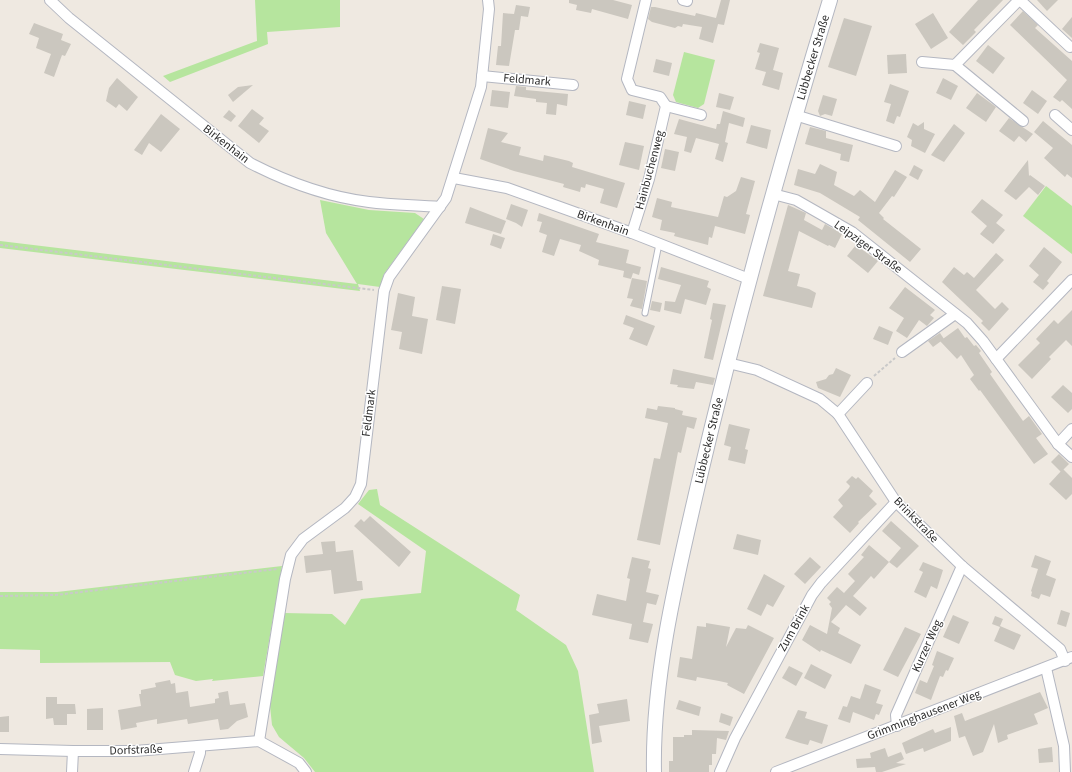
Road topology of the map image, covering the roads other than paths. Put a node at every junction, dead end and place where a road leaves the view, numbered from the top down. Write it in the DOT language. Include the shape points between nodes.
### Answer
graph roads {
  1 [pos="50,0"];
  2 [pos="488,0"];
  3 [pos="646,0"];
  4 [pos="830,0"];
  5 [pos="1020,0"];
  6 [pos="1070,47"];
  7 [pos="922,62"];
  8 [pos="955,65"];
  9 [pos="482,76"];
  10 [pos="573,85"];
  11 [pos="666,106"];
  12 [pos="701,115"];
  13 [pos="795,115"];
  14 [pos="1055,115"];
  15 [pos="1023,121"];
  16 [pos="1072,130"];
  17 [pos="896,146"];
  18 [pos="454,178"];
  19 [pos="773,194"];
  20 [pos="440,207"];
  21 [pos="632,233"];
  22 [pos="659,244"];
  23 [pos="749,279"];
  24 [pos="1072,280"];
  25 [pos="645,313"];
  26 [pos="955,314"];
  27 [pos="902,352"];
  28 [pos="996,359"];
  29 [pos="728,363"];
  30 [pos="867,383"];
  31 [pos="838,414"];
  32 [pos="1072,429"];
  33 [pos="1058,444"];
  34 [pos="1072,457"];
  35 [pos="896,502"];
  36 [pos="962,566"];
  37 [pos="1069,659"];
  38 [pos="1046,668"];
  39 [pos="898,726"];
  40 [pos="259,741"];
  41 [pos="200,746"];
  42 [pos="0,749"];
  43 [pos="73,752"];
  44 [pos="72,772"];
  45 [pos="194,772"];
  46 [pos="306,772"];
  47 [pos="654,772"];
  48 [pos="720,772"];
  49 [pos="776,772"];
  50 [pos="1065,772"];
  1 -- 20 [label="street, Birkenhain" via="250,163 325,194 369,202"];
  2 -- 9 [label="street, Feldmark"];
  3 -- 11 [label="street" via="627,79 632,90 660,97"];
  4 -- 13 [label="main road, Lübbecker Straße"];
  5 -- 6 [label="street"];
  5 -- 8 [label="street"];
  7 -- 8 [label="street"];
  8 -- 15 [label="street"];
  9 -- 10 [label="street, Feldmark"];
  9 -- 18 [label="street, Feldmark"];
  11 -- 12 [label="street"];
  11 -- 21 [label="street, Hainbuchenweg" via="649,179"];
  13 -- 17 [label="street, Lübbecker Straße"];
  13 -- 19 [label="main road, Lübbecker Straße"];
  14 -- 16 [label="street"];
  18 -- 20 [label="street, Feldmark"];
  18 -- 21 [label="street, Birkenhain" via="507,188"];
  19 -- 23 [label="main road, Lübbecker Straße"];
  19 -- 26 [label="street, Leipziger Straße" via="796,200 852,232"];
  20 -- 40 [label="street, Feldmark" via="389,277 384,291 361,484 355,497 345,508 303,539 291,555"];
  21 -- 22 [label="street, Birkenhain"];
  22 -- 23 [label="street, Birkenhain"];
  22 -- 25 [label="lane"];
  23 -- 29 [label="main road, Lübbecker Straße"];
  24 -- 28 [label="street"];
  26 -- 27 [label="street"];
  26 -- 28 [label="street, Leipziger Straße" via="967,323"];
  28 -- 33 [label="street, Leipziger Straße"];
  29 -- 31 [label="street, Brinkstraße" via="757,370 813,396"];
  29 -- 47 [label="main road, Lübbecker Straße" via="672,610 657,699"];
  30 -- 31 [label="street"];
  31 -- 35 [label="street, Brinkstraße"];
  32 -- 33 [label="street"];
  33 -- 34 [label="street, Leipziger Straße"];
  35 -- 36 [label="street, Brinkstraße"];
  35 -- 48 [label="street, Zum Brink" via="812,595 735,738"];
  36 -- 37 [label="street, Brinkstraße"];
  36 -- 39 [label="street, Kurzer Weg" via="896,715"];
  37 -- 38 [label="street, Grimminghausener Weg"];
  38 -- 39 [label="street, Grimminghausener Weg"];
  38 -- 50 [label="street" via="1064,746"];
  39 -- 49 [label="street, Grimminghausener Weg"];
  40 -- 41 [label="street, Dorfstraße"];
  40 -- 46 [label="street" via="299,763"];
  41 -- 43 [label="street, Dorfstraße"];
  41 -- 45 [label="street"];
  42 -- 43 [label="street, Dorfstraße"];
  43 -- 44 [label="street"];
}
